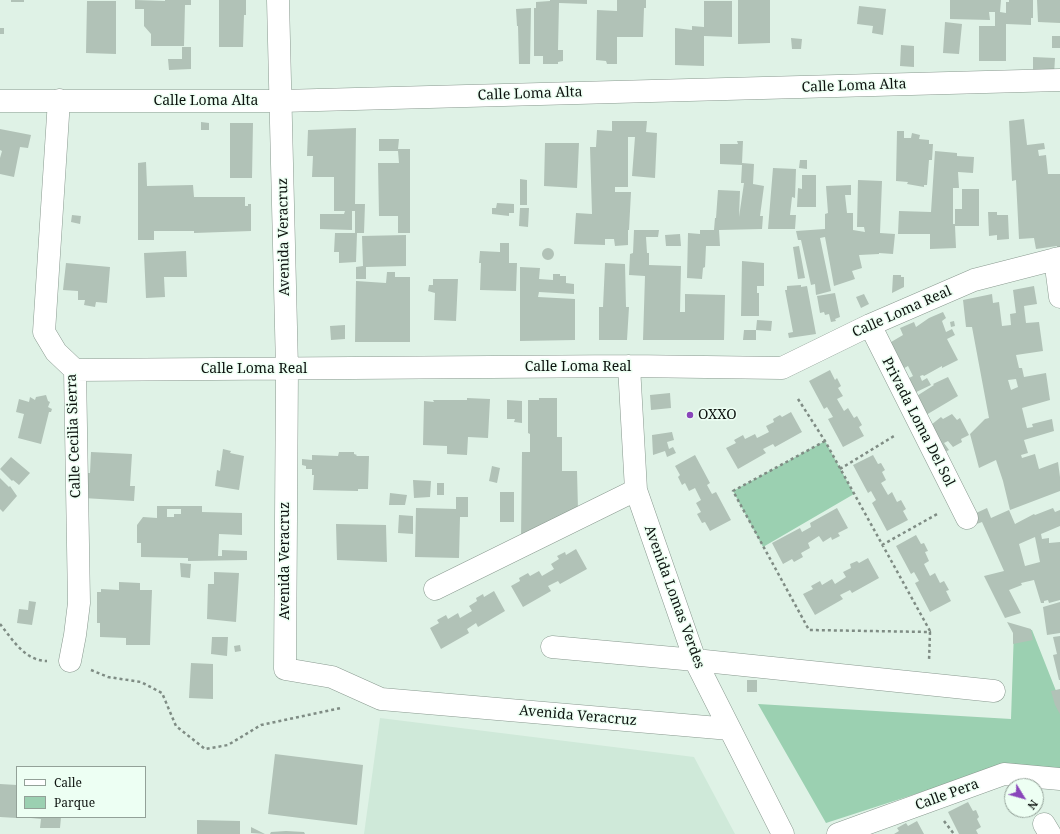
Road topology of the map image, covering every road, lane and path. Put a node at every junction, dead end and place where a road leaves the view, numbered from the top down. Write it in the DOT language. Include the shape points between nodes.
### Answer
graph roads {
  1 [pos="278,0"];
  2 [pos="1060,80"];
  3 [pos="59,100"];
  4 [pos="0,101"];
  5 [pos="281,101"];
  6 [pos="1058,258"];
  7 [pos="1060,297"];
  8 [pos="870,325"];
  9 [pos="629,366"];
  10 [pos="287,368"];
  11 [pos="75,370"];
  12 [pos="798,398"];
  13 [pos="894,436"];
  14 [pos="824,441"];
  15 [pos="840,469"];
  16 [pos="636,490"];
  17 [pos="943,511"];
  18 [pos="967,518"];
  19 [pos="882,545"];
  20 [pos="435,589"];
  21 [pos="0,624"];
  22 [pos="930,632"];
  23 [pos="552,647"];
  24 [pos="695,660"];
  25 [pos="70,662"];
  26 [pos="929,684"];
  27 [pos="994,691"];
  28 [pos="345,707"];
  29 [pos="730,728"];
  30 [pos="1060,779"];
  31 [pos="783,834"];
  32 [pos="838,834"];
  1 -- 5 [label="street, Avenida Veracruz"];
  2 -- 5 [label="street, Calle Loma Alta"];
  3 -- 4 [label="street, Calle Loma Alta"];
  3 -- 5 [label="street, Calle Loma Alta"];
  3 -- 11 [label="street, Calle Cecilia Sierra" via="44,332 56,352"];
  5 -- 10 [label="street, Avenida Veracruz"];
  6 -- 7 [label="street"];
  6 -- 8 [label="street, Calle Loma Real" via="974,280"];
  8 -- 9 [label="street, Calle Loma Real" via="782,368"];
  8 -- 18 [label="street, Privada Loma Del Sol"];
  9 -- 10 [label="street, Calle Loma Real"];
  9 -- 16 [label="street, Avenida Lomas Verdes"];
  10 -- 11 [label="street, Calle Loma Real"];
  10 -- 29 [label="street, Avenida Veracruz" via="285,669 332,677 381,699"];
  11 -- 25 [label="street, Calle Cecilia Sierra" via="79,603"];
  12 -- 14 [label="path"];
  13 -- 15 [label="path"];
  14 -- 15 [label="path"];
  14 -- 22 [label="path" via="733,491 809,630"];
  15 -- 19 [label="path"];
  16 -- 20 [label="street"];
  16 -- 24 [label="street, Avenida Lomas Verdes"];
  17 -- 19 [label="path"];
  19 -- 22 [label="path"];
  21 -- 25 [label="path" via="23,652 41,661"];
  22 -- 26 [label="path"];
  23 -- 24 [label="street"];
  24 -- 26 [label="street"];
  24 -- 29 [label="street, Avenida Lomas Verdes"];
  25 -- 28 [label="path" via="108,677 141,682 162,693 176,726 205,749 228,745 261,726"];
  26 -- 27 [label="street"];
  29 -- 31 [label="street, Avenida Lomas Verdes"];
  30 -- 32 [label="street, Calle Pera" via="1004,774"];
}
